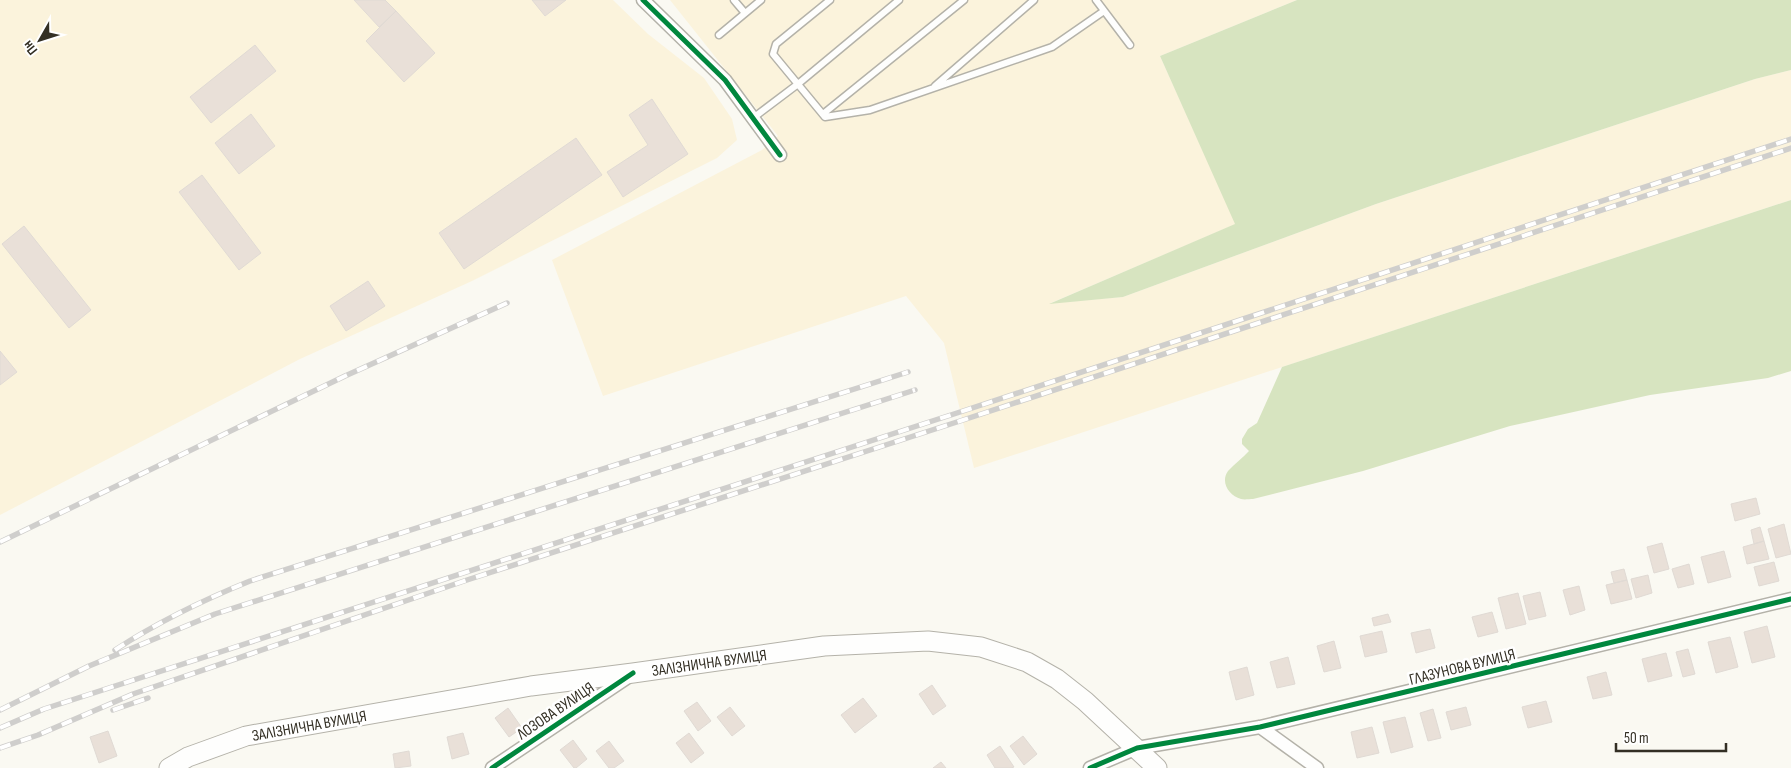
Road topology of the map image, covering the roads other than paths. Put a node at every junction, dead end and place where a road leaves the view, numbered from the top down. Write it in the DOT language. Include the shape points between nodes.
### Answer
graph roads {
  1 [pos="642,0"];
  2 [pos="734,0"];
  3 [pos="761,0"];
  4 [pos="830,0"];
  5 [pos="899,0"];
  6 [pos="964,0"];
  7 [pos="1034,0"];
  8 [pos="1096,0"];
  9 [pos="1104,11"];
  10 [pos="745,14"];
  11 [pos="719,35"];
  12 [pos="1130,45"];
  13 [pos="798,84"];
  14 [pos="932,88"];
  15 [pos="823,114"];
  16 [pos="753,118"];
  17 [pos="780,155"];
  18 [pos="1791,599"];
  19 [pos="633,674"];
  20 [pos="1260,727"];
  21 [pos="1136,748"];
  22 [pos="169,768"];
  23 [pos="492,768"];
  24 [pos="1090,768"];
  25 [pos="1157,768"];
  26 [pos="1317,768"];
  1 -- 16 [label="street" via="725,80"];
  2 -- 10 [label="lane"];
  3 -- 10 [label="lane"];
  4 -- 13 [label="lane" via="776,44 773,54"];
  5 -- 13 [label="lane"];
  6 -- 15 [label="lane"];
  7 -- 14 [label="lane"];
  8 -- 9 [label="lane"];
  9 -- 12 [label="lane"];
  9 -- 14 [label="lane" via="1052,47"];
  10 -- 11 [label="lane"];
  13 -- 15 [label="lane"];
  13 -- 16 [label="lane"];
  14 -- 15 [label="lane" via="870,110 825,117"];
  16 -- 17 [label="street"];
  18 -- 20 [label="street, ГЛАЗУНОВА ВУЛИЦЯ"];
  19 -- 21 [label="main road, ЗАЛІЗНИЧНА ВУЛИЦЯ" via="824,646 928,642 981,647 1027,662 1056,679"];
  19 -- 22 [label="main road, ЗАЛІЗНИЧНА ВУЛИЦЯ" via="531,686 246,736 188,757"];
  19 -- 23 [label="street, ЛОЗОВА ВУЛИЦЯ"];
  20 -- 21 [label="street, ГЛАЗУНОВА ВУЛИЦЯ"];
  20 -- 26 [label="street"];
  21 -- 24 [label="street, ГЛАЗУНОВА ВУЛИЦЯ"];
  21 -- 25 [label="main road, ЗАЛІЗНИЧНА ВУЛИЦЯ"];
}
